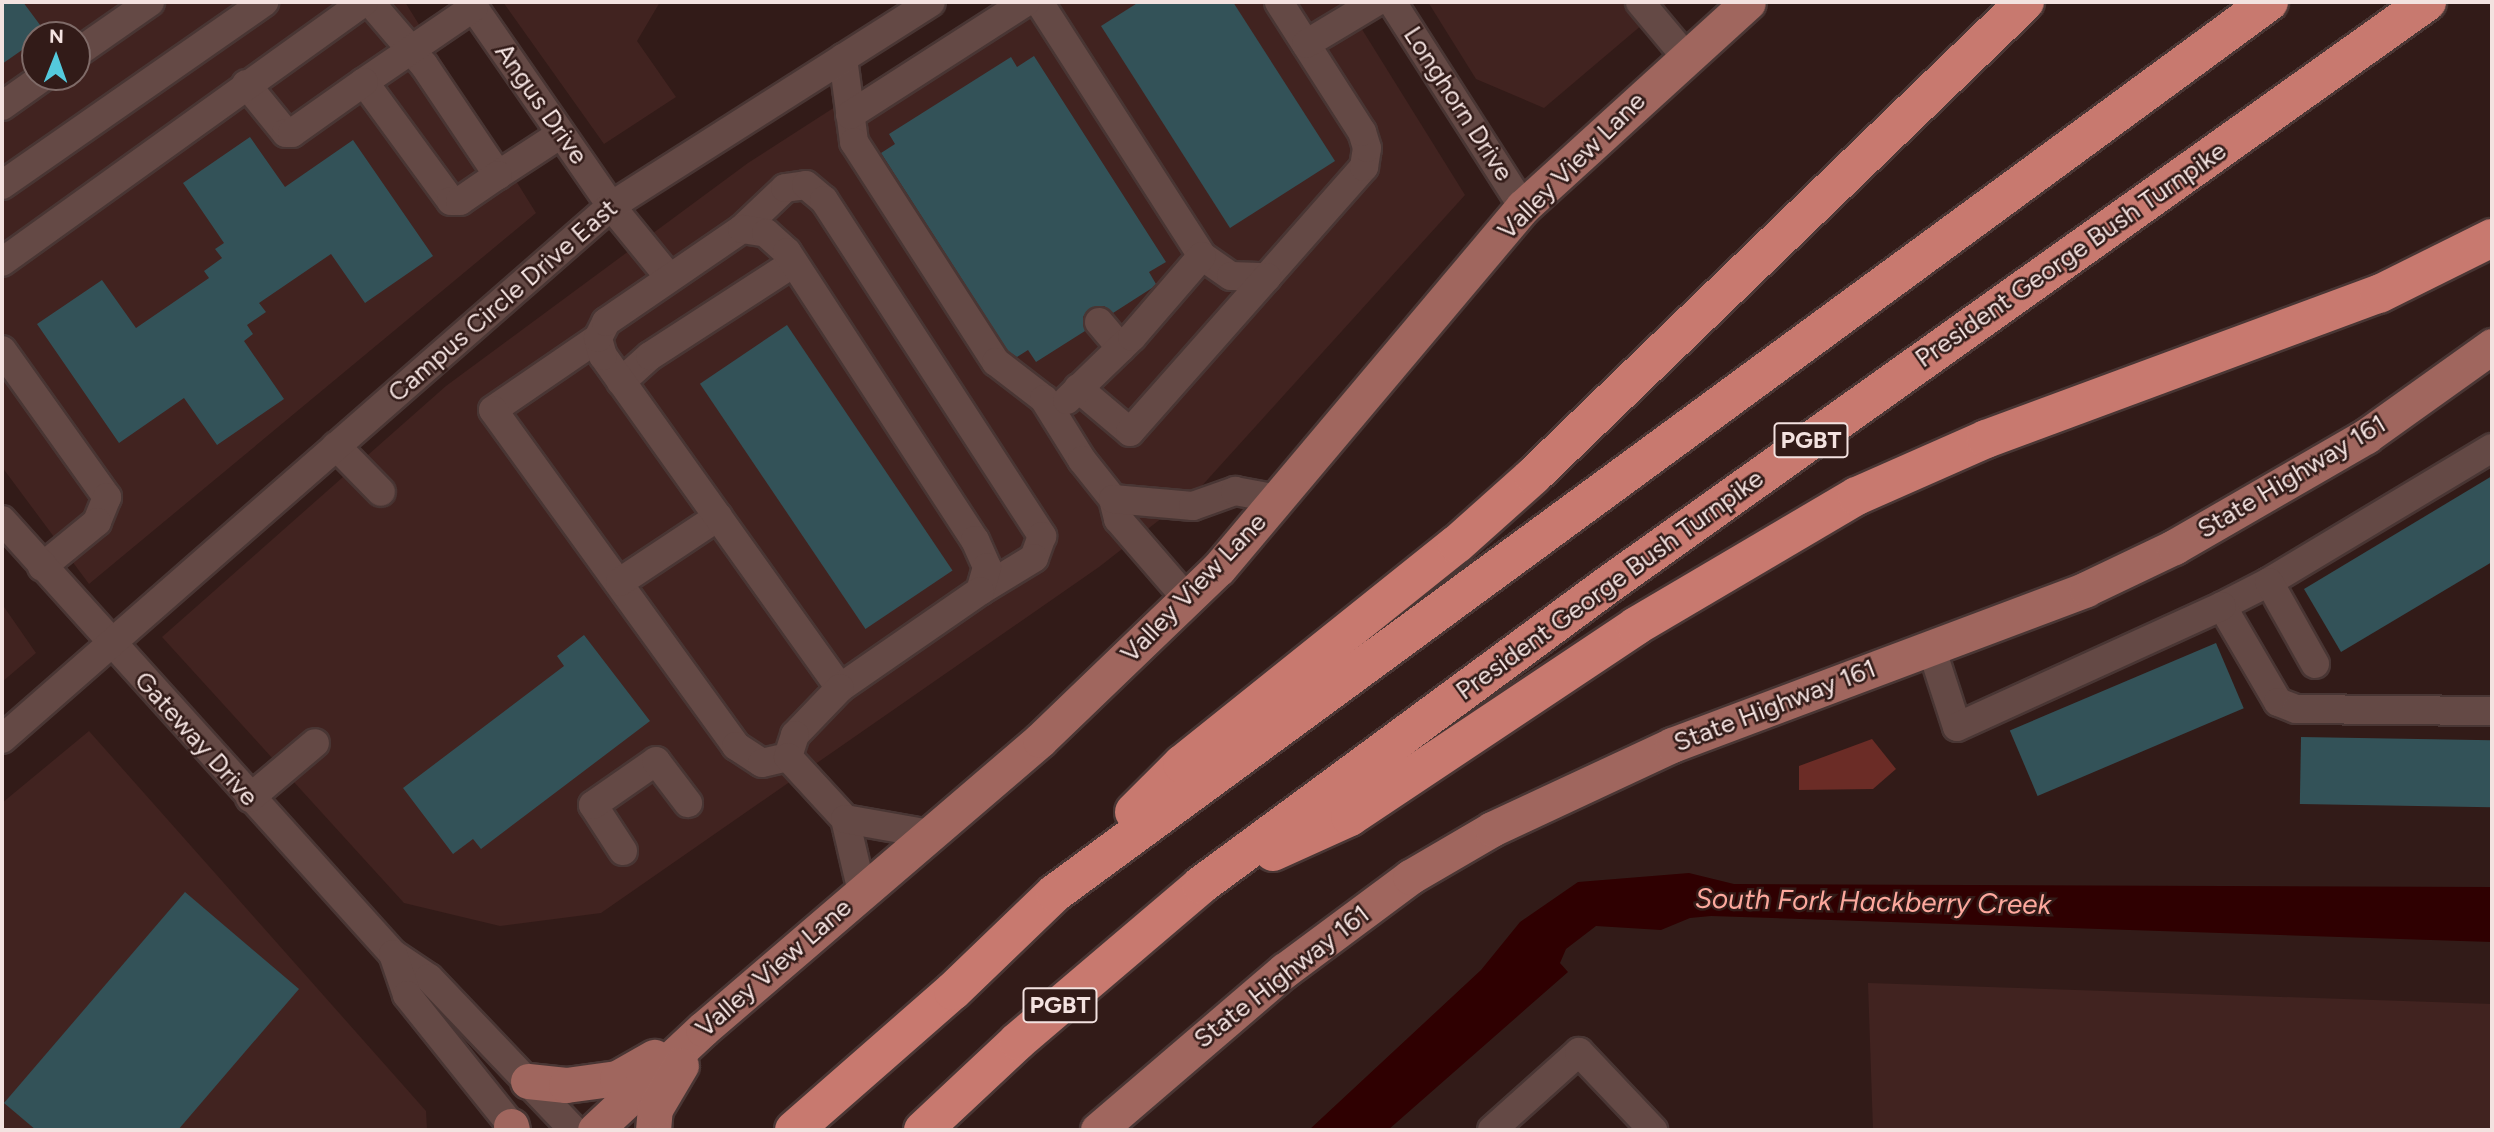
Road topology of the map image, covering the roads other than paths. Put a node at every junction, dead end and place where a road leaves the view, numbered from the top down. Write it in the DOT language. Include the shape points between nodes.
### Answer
graph roads {
  1 [pos="150,2"];
  2 [pos="264,2"];
  3 [pos="364,2"];
  4 [pos="370,2"];
  5 [pos="931,2"];
  6 [pos="1026,2"];
  7 [pos="1040,2"];
  8 [pos="1279,2"];
  9 [pos="1376,2"];
  10 [pos="1392,2"];
  11 [pos="1640,2"];
  12 [pos="1748,2"];
  13 [pos="2025,2"];
  14 [pos="2269,2"];
  15 [pos="2427,2"];
  16 [pos="472,4"];
  17 [pos="91,43"];
  18 [pos="1306,44"];
  19 [pos="409,47"];
  20 [pos="1686,57"];
  21 [pos="843,58"];
  22 [pos="364,82"];
  23 [pos="246,84"];
  24 [pos="23,91"];
  25 [pos="2,106"];
  26 [pos="850,115"];
  27 [pos="561,134"];
  28 [pos="498,175"];
  29 [pos="2,185"];
  30 [pos="611,206"];
  31 [pos="1524,207"];
  32 [pos="742,229"];
  33 [pos="2492,238"];
  34 [pos="1202,256"];
  35 [pos="2,262"];
  36 [pos="794,263"];
  37 [pos="668,276"];
  38 [pos="1267,277"];
  39 [pos="1099,322"];
  40 [pos="598,338"];
  41 [pos="2492,346"];
  42 [pos="1121,348"];
  43 [pos="2,350"];
  44 [pos="621,382"];
  45 [pos="1078,388"];
  46 [pos="1052,414"];
  47 [pos="335,446"];
  48 [pos="2492,448"];
  49 [pos="381,492"];
  50 [pos="1113,499"];
  51 [pos="1279,499"];
  52 [pos="718,517"];
  53 [pos="2,520"];
  54 [pos="42,567"];
  55 [pos="620,582"];
  56 [pos="2269,582"];
  57 [pos="980,591"];
  58 [pos="1187,599"];
  59 [pos="2222,606"];
  60 [pos="108,643"];
  61 [pos="1931,647"];
  62 [pos="2315,664"];
  63 [pos="840,688"];
  64 [pos="2492,711"];
  65 [pos="2,738"];
  66 [pos="315,743"];
  67 [pos="788,757"];
  68 [pos="250,798"];
  69 [pos="688,803"];
  70 [pos="845,819"];
  71 [pos="929,834"];
  72 [pos="623,851"];
  73 [pos="1201,885"];
  74 [pos="862,892"];
  75 [pos="1055,893"];
  76 [pos="393,954"];
  77 [pos="703,1029"];
  78 [pos="528,1081"];
  79 [pos="513,1129"];
  80 [pos="575,1130"];
  81 [pos="595,1130"];
  82 [pos="653,1130"];
  83 [pos="794,1130"];
  84 [pos="923,1130"];
  85 [pos="1098,1130"];
  86 [pos="1492,1130"];
  87 [pos="1653,1130"];
  1 -- 17 [label="street"];
  2 -- 29 [label="street"];
  3 -- 23 [label="street"];
  4 -- 19 [label="street"];
  5 -- 21 [label="street, Campus Circle Drive East"];
  6 -- 26 [label="street"];
  7 -- 34 [label="street"];
  8 -- 18 [label="street"];
  9 -- 18 [label="street"];
  10 -- 31 [label="street, Longhorn Drive"];
  11 -- 20 [label="street"];
  12 -- 20 [label="main road, Valley View Lane"];
  13 -- 75 [label="highway" via="1533,476 1457,544 1182,764"];
  14 -- 75 [label="highway"];
  15 -- 73 [label="highway, President George Bush Turnpike / PGBT" via="1605,587"];
  16 -- 19 [label="street"];
  16 -- 27 [label="street, Angus Drive"];
  18 -- 38 [label="street" via="1362,132 1367,148 1364,167"];
  19 -- 22 [label="street"];
  19 -- 28 [label="street"];
  20 -- 31 [label="main road, Valley View Lane"];
  21 -- 26 [label="street"];
  21 -- 30 [label="street, Campus Circle Drive East"];
  22 -- 23 [label="street" via="292,133 286,133"];
  22 -- 28 [label="street" via="451,201 460,201"];
  23 -- 35 [label="street"];
  24 -- 25 [label="street"];
  26 -- 46 [label="street" via="853,142 996,362 1044,399"];
  27 -- 28 [label="street"];
  27 -- 30 [label="street, Angus Drive"];
  30 -- 37 [label="street, Angus Drive"];
  30 -- 47 [label="street, Campus Circle Drive East"];
  31 -- 51 [label="main road, Valley View Lane"];
  32 -- 36 [label="street" via="766,233"];
  32 -- 37 [label="street"];
  32 -- 57 [label="street" via="785,188 806,186 824,200 1042,537 1034,558"];
  33 -- 73 [label="highway" via="2379,294 1986,439 1857,496 1648,619 1350,817"];
  34 -- 38 [label="street" via="1231,276"];
  34 -- 42 [label="street"];
  36 -- 44 [label="street" via="650,356"];
  36 -- 57 [label="street" via="975,540 987,567"];
  37 -- 40 [label="street" via="606,322"];
  38 -- 45 [label="street" via="1130,432"];
  39 -- 42 [label="street"];
  40 -- 44 [label="street" via="603,356"];
  40 -- 55 [label="street" via="493,410"];
  41 -- 61 [label="main road, State Highway 161" via="2366,436 2268,497 2086,589"];
  42 -- 45 [label="street"];
  43 -- 54 [label="street" via="107,497 97,522"];
  44 -- 52 [label="street"];
  45 -- 46 [label="street"];
  46 -- 50 [label="street"];
  47 -- 49 [label="street"];
  47 -- 60 [label="street, Campus Circle Drive East"];
  48 -- 56 [label="street"];
  50 -- 51 [label="street" via="1193,506 1235,491"];
  50 -- 58 [label="street" via="1118,519"];
  51 -- 58 [label="main road, Valley View Lane"];
  52 -- 55 [label="street"];
  52 -- 63 [label="street"];
  53 -- 54 [label="street, Gateway Drive"];
  54 -- 60 [label="street, Gateway Drive"];
  55 -- 67 [label="street" via="737,746 762,763"];
  56 -- 59 [label="street"];
  56 -- 62 [label="street"];
  57 -- 63 [label="street"];
  58 -- 71 [label="main road, Valley View Lane" via="1040,740"];
  59 -- 61 [label="street" via="1958,727"];
  59 -- 64 [label="street" via="2278,702"];
  60 -- 65 [label="street, Campus Circle Drive East"];
  60 -- 68 [label="street, Gateway Drive"];
  61 -- 85 [label="main road, State Highway 161" via="1672,745 1503,824 1422,870 1285,970"];
  63 -- 67 [label="street" via="795,736"];
  66 -- 68 [label="street"];
  67 -- 70 [label="street"];
  68 -- 76 [label="street, Gateway Drive"];
  69 -- 72 [label="street" via="656,761 593,805"];
  70 -- 71 [label="street"];
  70 -- 74 [label="street"];
  71 -- 74 [label="main road, Valley View Lane"];
  73 -- 84 [label="highway, President George Bush Turnpike / PGBT" via="1018,1041"];
  74 -- 77 [label="main road, Valley View Lane"];
  75 -- 83 [label="highway" via="953,991"];
  76 -- 78 [label="street, Gateway Drive" via="429,978"];
  76 -- 79 [label="street, Gateway Drive" via="398,981 407,995"];
  77 -- 78 [label="main road" via="617,1079 566,1085"];
  77 -- 81 [label="main road, Valley View Lane"];
  77 -- 82 [label="main road" via="655,1109"];
  78 -- 80 [label="street, Gateway Drive"];
  86 -- 87 [label="street" via="1579,1052"];
}
